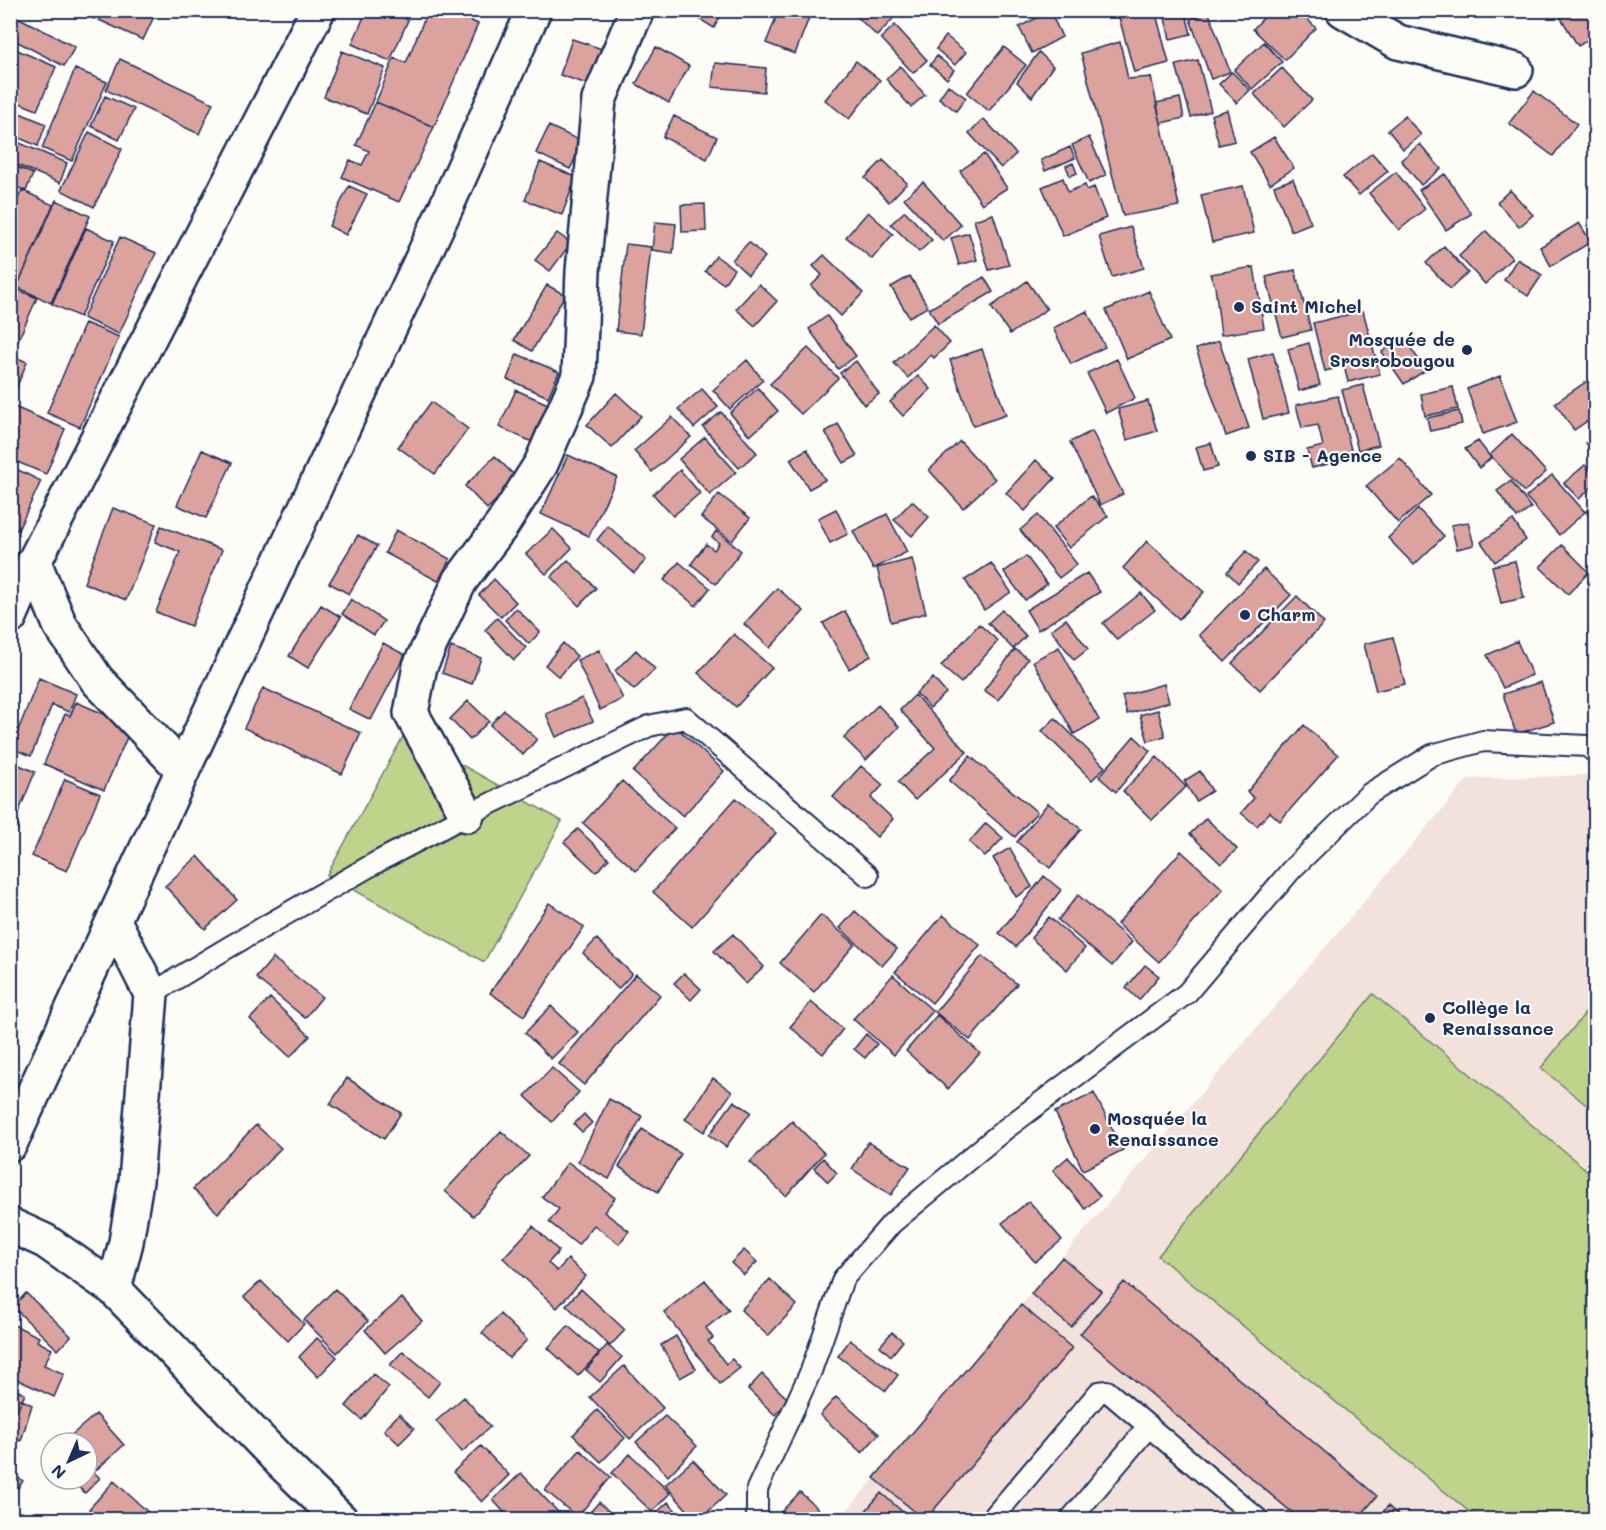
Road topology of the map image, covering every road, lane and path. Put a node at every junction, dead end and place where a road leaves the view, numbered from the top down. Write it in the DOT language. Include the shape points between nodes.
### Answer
graph roads {
  1 [pos="318,10"];
  2 [pos="534,10"];
  3 [pos="637,10"];
  4 [pos="1342,10"];
  5 [pos="1516,70"];
  6 [pos="34,562"];
  7 [pos="10,617"];
  8 [pos="1596,753"];
  9 [pos="183,770"];
  10 [pos="467,815"];
  11 [pos="868,876"];
  12 [pos="114,921"];
  13 [pos="152,994"];
  14 [pos="10,1144"];
  15 [pos="10,1225"];
  16 [pos="114,1289"];
  17 [pos="1149,1426"];
  18 [pos="341,1520"];
  19 [pos="757,1520"];
  20 [pos="991,1520"];
  21 [pos="1070,1520"];
  22 [pos="1258,1520"];
  1 -- 6 [label="street"];
  2 -- 9 [label="street"];
  3 -- 10 [label="street" via="599,100 583,271 579,376 541,464 460,581 420,666 411,713"];
  4 -- 5 [label="street" via="1398,42"];
  6 -- 7 [label="street"];
  6 -- 9 [label="street" via="60,625 97,680"];
  8 -- 19 [label="lane" via="1587,746 1483,741 1431,755 1370,794 1292,869 1188,993 1004,1130 892,1223 843,1279 811,1371 757,1489"];
  9 -- 12 [label="street"];
  10 -- 11 [label="lane" via="649,726 686,718"];
  10 -- 13 [label="lane" via="368,867"];
  12 -- 13 [label="street"];
  12 -- 14 [label="street"];
  13 -- 16 [label="street" via="136,1181"];
  15 -- 16 [label="street" via="45,1241"];
  16 -- 18 [label="street"];
  17 -- 20 [label="lane" via="1107,1391 1099,1392"];
  17 -- 21 [label="lane"];
  17 -- 22 [label="lane"];
}
